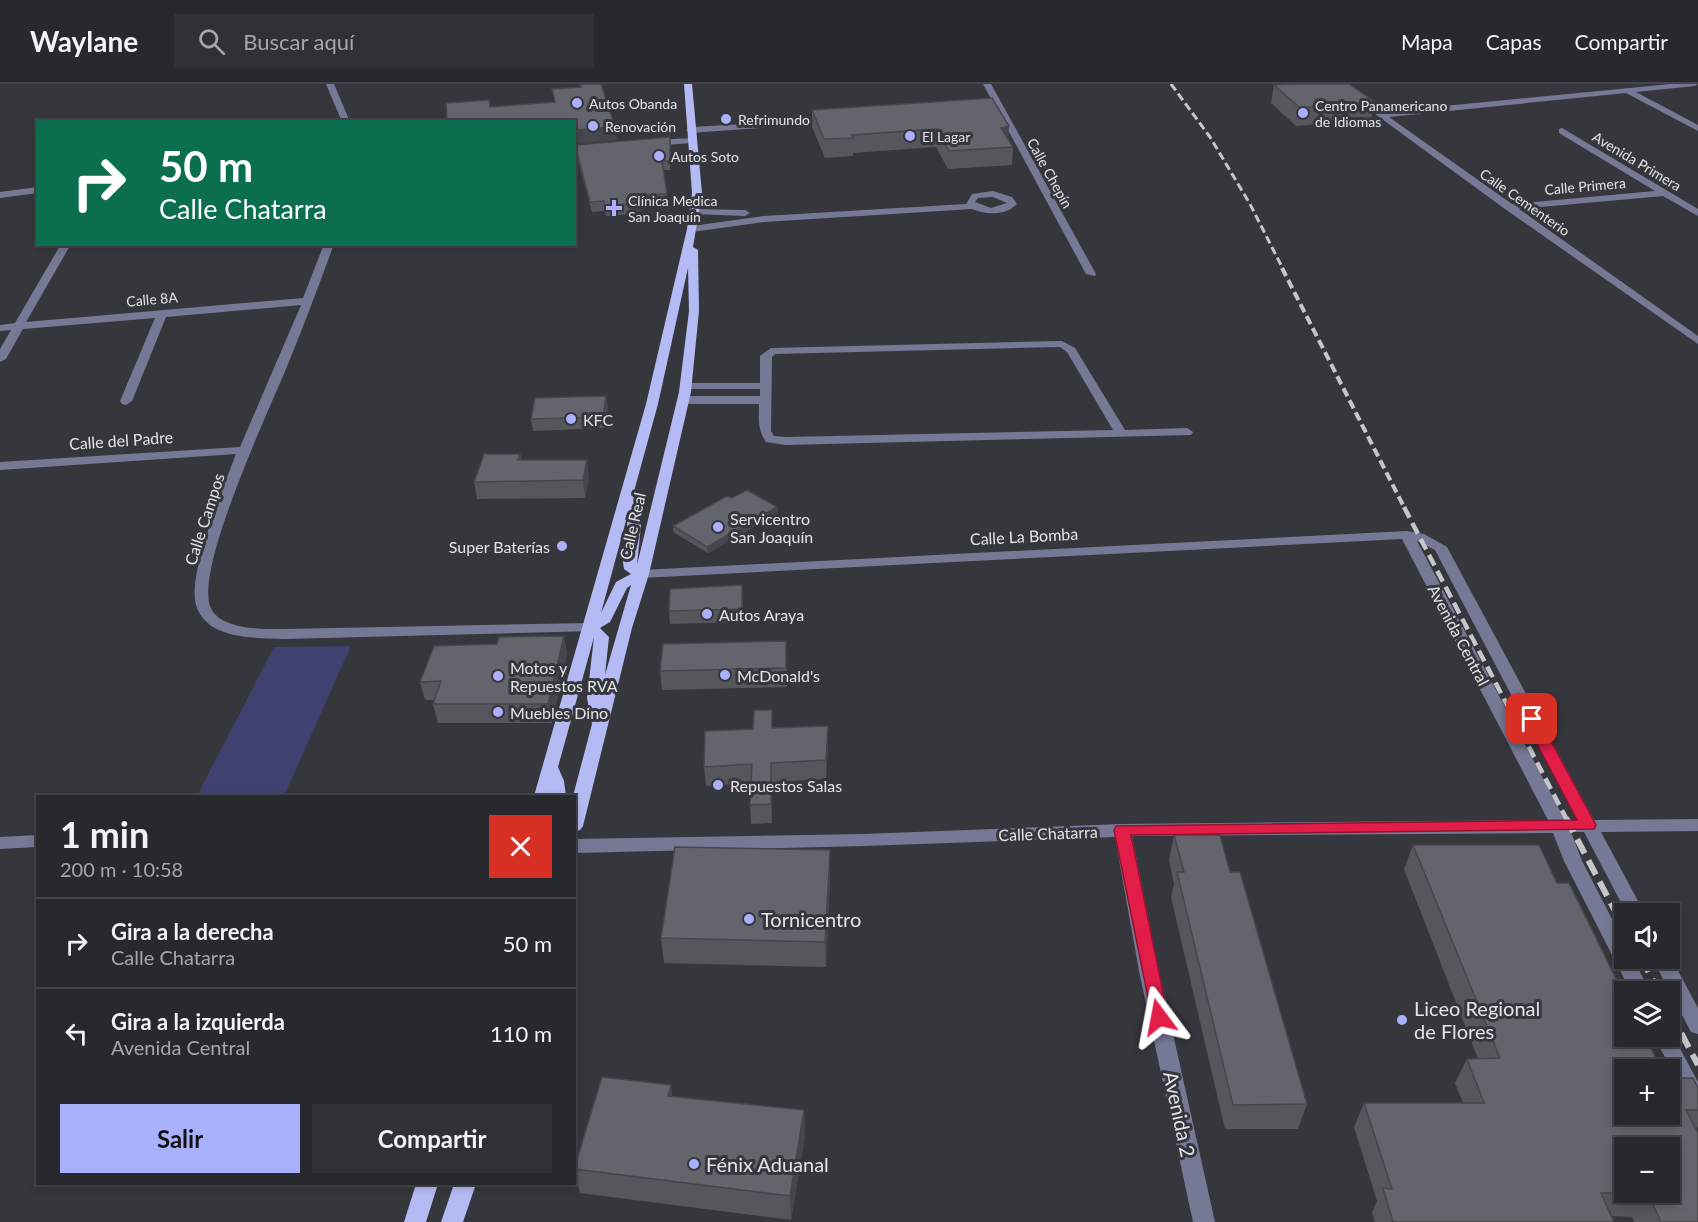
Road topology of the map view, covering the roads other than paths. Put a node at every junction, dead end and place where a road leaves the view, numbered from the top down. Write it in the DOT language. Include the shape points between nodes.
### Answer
graph roads {
  1 [pos="330,84"];
  2 [pos="688,84"];
  3 [pos="987,84"];
  4 [pos="1338,84"];
  5 [pos="1695,84"];
  6 [pos="1690,85"];
  7 [pos="1628,91"];
  8 [pos="1000,110"];
  9 [pos="989,111"];
  10 [pos="1381,115"];
  11 [pos="345,120"];
  12 [pos="838,120"];
  13 [pos="1698,128"];
  14 [pos="1562,131"];
  15 [pos="691,135"];
  16 [pos="637,144"];
  17 [pos="36,189"];
  18 [pos="1664,193"];
  19 [pos="0,195"];
  20 [pos="971,204"];
  21 [pos="1508,207"];
  22 [pos="695,212"];
  23 [pos="1698,213"];
  24 [pos="763,216"];
  25 [pos="692,229"];
  26 [pos="65,246"];
  27 [pos="328,246"];
  28 [pos="1091,274"];
  29 [pos="307,301"];
  30 [pos="162,313"];
  31 [pos="20,325"];
  32 [pos="0,327"];
  33 [pos="1698,341"];
  34 [pos="0,359"];
  35 [pos="766,386"];
  36 [pos="685,393"];
  37 [pos="766,400"];
  38 [pos="126,401"];
  39 [pos="1187,432"];
  40 [pos="1122,434"];
  41 [pos="244,450"];
  42 [pos="0,466"];
  43 [pos="627,496"];
  44 [pos="1407,535"];
  45 [pos="642,574"];
  46 [pos="588,628"];
  47 [pos="599,726"];
  48 [pos="551,768"];
  49 [pos="542,795"];
  50 [pos="558,795"];
  51 [pos="576,818"];
  52 [pos="1564,825"];
  53 [pos="1588,825"];
  54 [pos="1698,825"];
  55 [pos="1122,830"];
  56 [pos="36,841"];
  57 [pos="0,843"];
  58 [pos="576,846"];
  59 [pos="1630,903"];
  60 [pos="1667,969"];
  61 [pos="1635,981"];
  62 [pos="1698,1026"];
  63 [pos="1670,1047"];
  64 [pos="1697,1098"];
  65 [pos="427,1185"];
  66 [pos="465,1185"];
  67 [pos="415,1222"];
  68 [pos="452,1222"];
  69 [pos="1204,1222"];
  1 -- 11 [label="street"];
  2 -- 15 [label="main road, Calle Real"];
  3 -- 8 [label="street, Calle Chepín"];
  4 -- 10 [label="street, Calle Cementerio"];
  5 -- 6 [label="street"];
  6 -- 7 [label="street"];
  7 -- 10 [label="street"];
  7 -- 13 [label="street"];
  8 -- 9 [label="street"];
  8 -- 28 [label="street, Calle Chepín"];
  10 -- 21 [label="street, Calle Cementerio"];
  12 -- 15 [label="street"];
  14 -- 18 [label="street, Avenida Primera"];
  15 -- 16 [label="street"];
  15 -- 22 [label="main road, Calle Real"];
  17 -- 19 [label="street"];
  18 -- 21 [label="street, Calle Primera"];
  18 -- 23 [label="street, Avenida Primera"];
  20 -- 24 [label="street"];
  21 -- 33 [label="street, Calle Cementerio"];
  22 -- 24 [label="street"];
  22 -- 25 [label="main road, Calle Real"];
  24 -- 25 [label="street"];
  25 -- 36 [label="main road, Calle Real" via="694,311"];
  25 -- 43 [label="main road, Calle Real"];
  26 -- 31 [label="street"];
  27 -- 29 [label="street, Calle Campos"];
  29 -- 30 [label="street, Calle 8A"];
  29 -- 41 [label="street, Calle Campos"];
  30 -- 31 [label="street, Calle 8A"];
  30 -- 38 [label="street"];
  31 -- 32 [label="street, Calle 8A"];
  31 -- 34 [label="street"];
  35 -- 36 [label="street"];
  35 -- 37 [label="street"];
  35 -- 40 [label="street" via="766,356 784,349 1062,344 1071,350"];
  36 -- 37 [label="street"];
  36 -- 45 [label="main road, Calle Real"];
  37 -- 40 [label="street" via="765,431 770,439 786,441"];
  39 -- 40 [label="street"];
  41 -- 42 [label="street, Calle del Padre"];
  41 -- 46 [label="street, Calle Campos" via="201,584 202,607 218,623 238,630 285,634"];
  43 -- 45 [label="main road" via="634,531 628,561 631,569"];
  43 -- 46 [label="main road, Calle Real"];
  44 -- 45 [label="street, Calle La Bomba"];
  44 -- 52 [label="street, Avenida Central"];
  44 -- 53 [label="street, Avenida Central" via="1440,547"];
  45 -- 46 [label="main road" via="621,585 605,619"];
  45 -- 47 [label="main road, Calle Real"];
  46 -- 47 [label="main road" via="602,637 595,698"];
  46 -- 48 [label="main road, Calle Real"];
  47 -- 51 [label="main road, Calle Real"];
  48 -- 49 [label="main road, Calle Real"];
  48 -- 50 [label="main road"];
  52 -- 53 [label="street, Calle Chatarra"];
  52 -- 55 [label="street, Calle Chatarra"];
  52 -- 61 [label="street, Avenida Central" via="1573,861"];
  53 -- 54 [label="street, Calle Chatarra"];
  53 -- 59 [label="street, Avenida Central"];
  55 -- 58 [label="street, Calle Chatarra"];
  55 -- 69 [label="street, Avenida 2"];
  56 -- 57 [label="street"];
  60 -- 62 [label="street"];
  63 -- 64 [label="street"];
  65 -- 67 [label="main road"];
  66 -- 68 [label="main road"];
}
